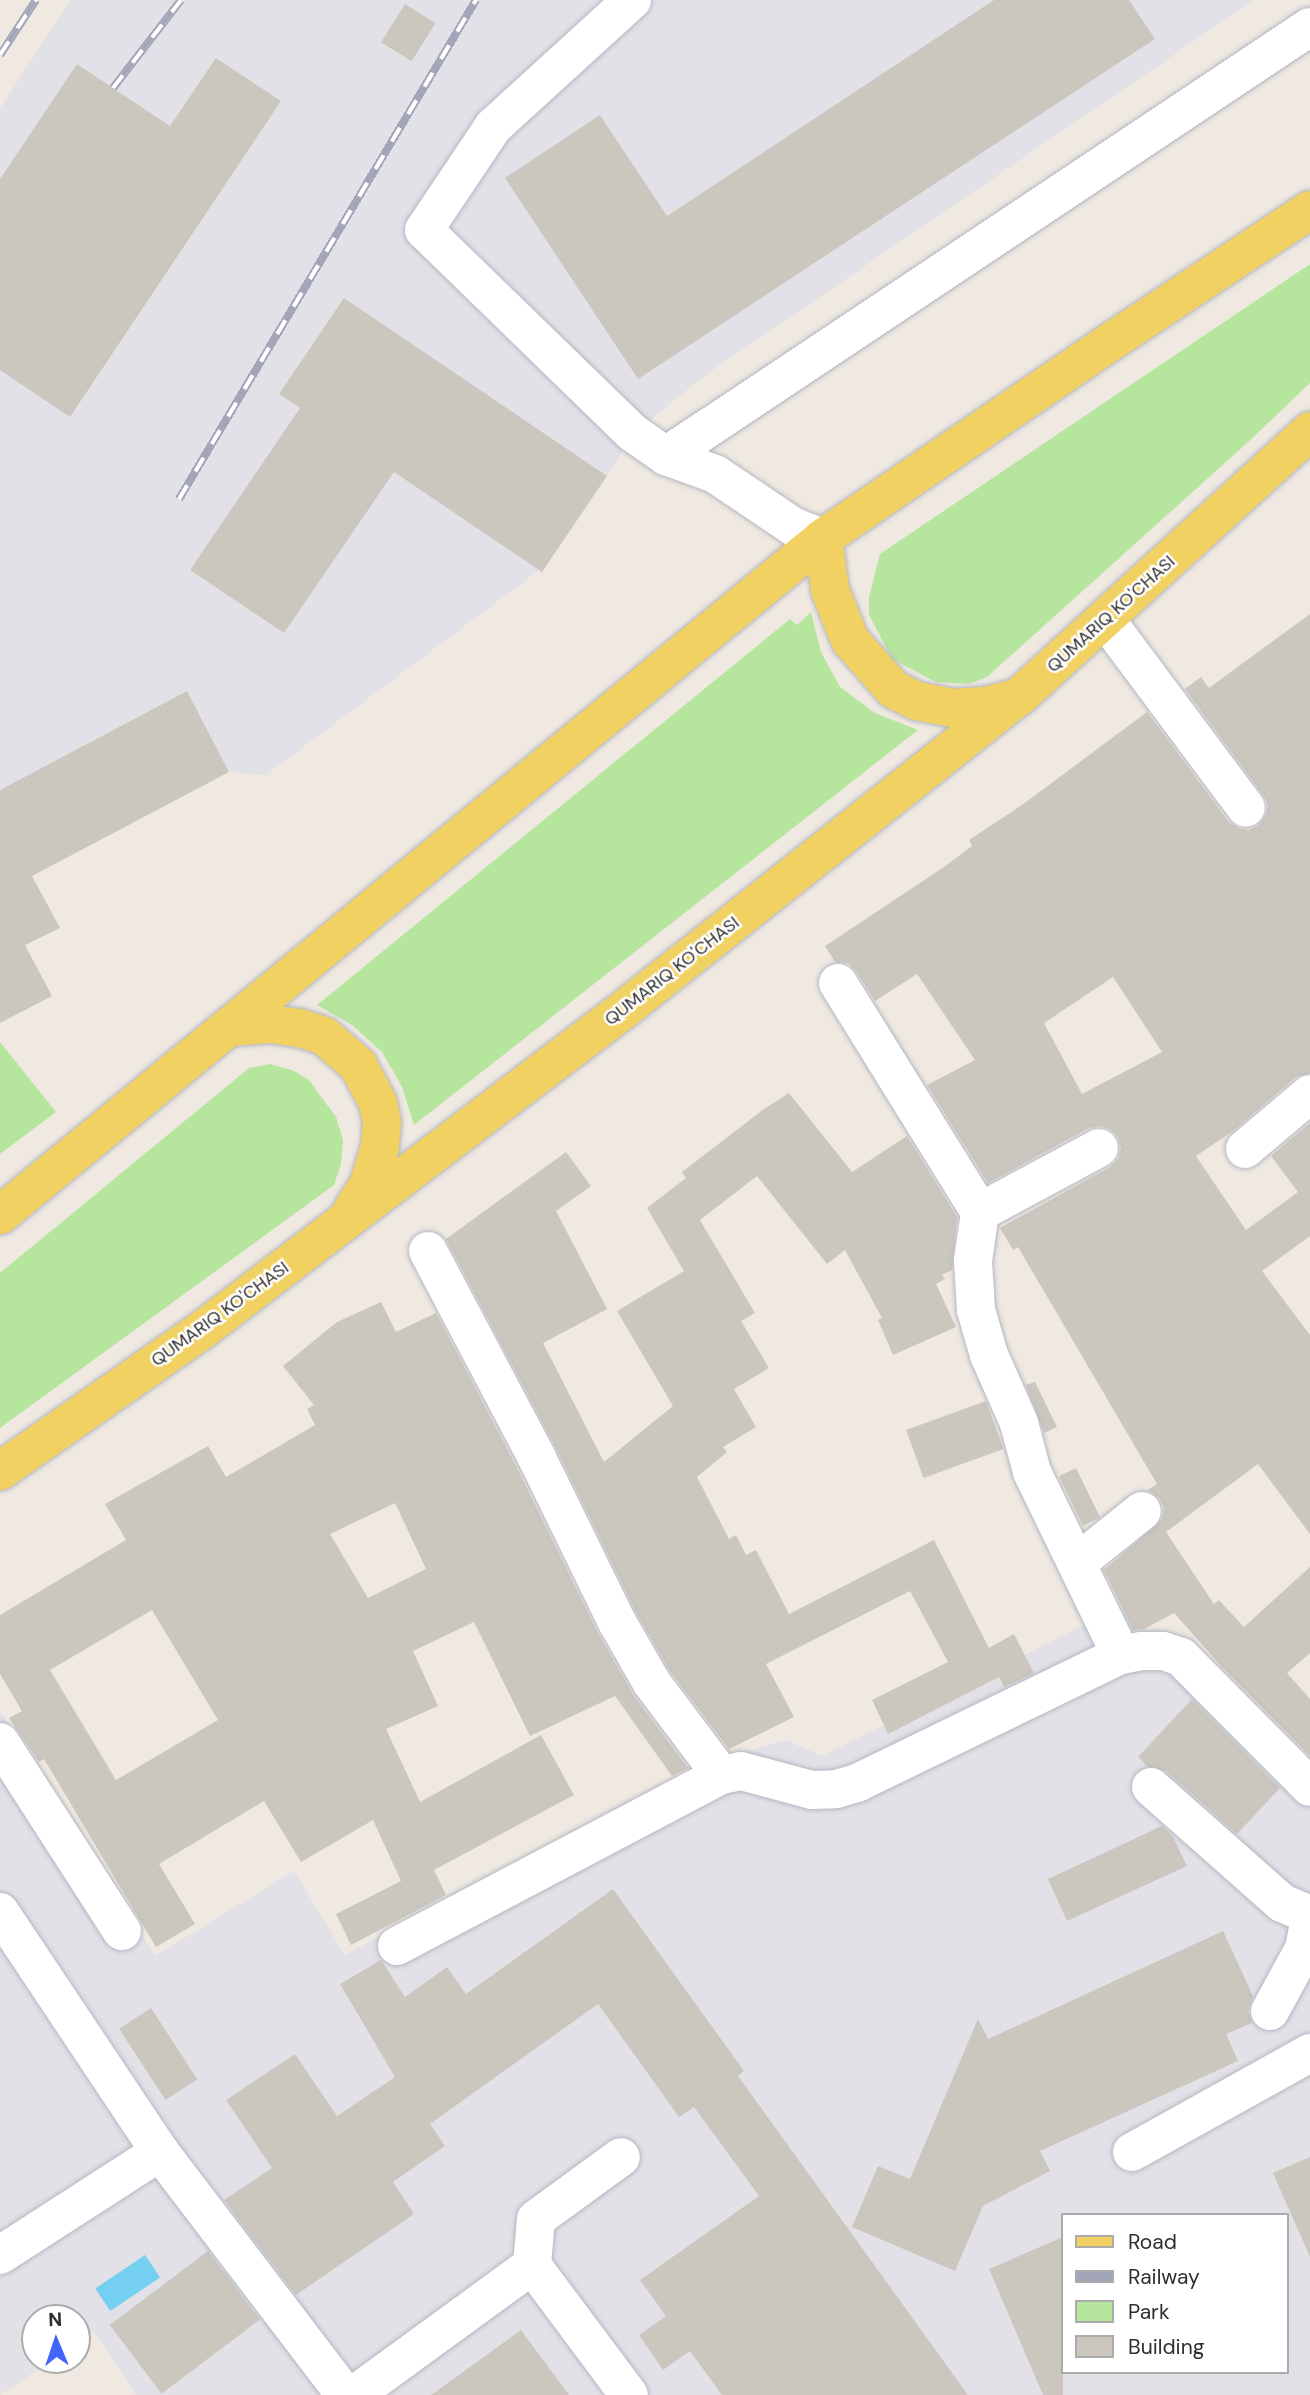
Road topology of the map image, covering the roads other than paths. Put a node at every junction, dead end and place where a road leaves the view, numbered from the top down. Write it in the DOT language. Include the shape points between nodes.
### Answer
graph roads {
  1 [pos="632,0"];
  2 [pos="1310,27"];
  3 [pos="1310,189"];
  4 [pos="1310,210"];
  5 [pos="1115,339"];
  6 [pos="740,407"];
  7 [pos="1310,431"];
  8 [pos="666,456"];
  9 [pos="715,474"];
  10 [pos="823,538"];
  11 [pos="1106,620"];
  12 [pos="1020,696"];
  13 [pos="1246,808"];
  14 [pos="838,983"];
  15 [pos="229,1027"];
  16 [pos="1310,1094"];
  17 [pos="1099,1148"];
  18 [pos="1245,1149"];
  19 [pos="980,1212"];
  20 [pos="0,1215"];
  21 [pos="344,1222"];
  22 [pos="428,1251"];
  23 [pos="0,1471"];
  24 [pos="1142,1511"];
  25 [pos="1077,1563"];
  26 [pos="1121,1655"];
  27 [pos="0,1742"];
  28 [pos="721,1775"];
  29 [pos="11,1783"];
  30 [pos="1151,1787"];
  31 [pos="1310,1787"];
  32 [pos="0,1912"];
  33 [pos="1310,1916"];
  34 [pos="122,1931"];
  35 [pos="397,1946"];
  36 [pos="1270,2011"];
  37 [pos="1310,2053"];
  38 [pos="160,2152"];
  39 [pos="1132,2152"];
  40 [pos="621,2157"];
  41 [pos="0,2255"];
  42 [pos="533,2265"];
  43 [pos="345,2395"];
  44 [pos="354,2395"];
  45 [pos="629,2395"];
  1 -- 8 [label="street" via="493,127 424,230 633,433"];
  2 -- 6 [label="street"];
  3 -- 5 [label="main road"];
  4 -- 5 [label="main road"];
  5 -- 10 [label="main road"];
  6 -- 8 [label="street"];
  6 -- 9 [label="street"];
  7 -- 11 [label="main road, QUMARIQ KO'CHASI"];
  8 -- 9 [label="street"];
  9 -- 10 [label="street" via="794,527"];
  10 -- 12 [label="main road" via="830,590 850,640 894,689 917,701 954,708 986,706"];
  10 -- 15 [label="main road"];
  11 -- 12 [label="main road, QUMARIQ KO'CHASI"];
  11 -- 13 [label="street"];
  12 -- 21 [label="main road, QUMARIQ KO'CHASI" via="632,1003"];
  14 -- 19 [label="street"];
  15 -- 20 [label="main road"];
  15 -- 21 [label="main road" via="270,1024 324,1035 358,1065 370,1083 382,1123 380,1147 369,1184"];
  16 -- 18 [label="street"];
  17 -- 19 [label="street"];
  19 -- 25 [label="street" via="973,1261 976,1310 989,1355 1019,1423 1032,1472"];
  21 -- 23 [label="main road, QUMARIQ KO'CHASI" via="202,1330"];
  22 -- 28 [label="street" via="617,1622 652,1683"];
  24 -- 25 [label="street"];
  25 -- 26 [label="street"];
  26 -- 28 [label="street" via="857,1783 812,1790 741,1771"];
  26 -- 31 [label="street" via="1163,1651 1181,1657"];
  27 -- 29 [label="street"];
  28 -- 35 [label="street"];
  29 -- 34 [label="street"];
  30 -- 33 [label="street" via="1282,1902"];
  32 -- 38 [label="street"];
  33 -- 36 [label="street" via="1304,1949"];
  37 -- 39 [label="street"];
  38 -- 41 [label="street"];
  38 -- 43 [label="street"];
  40 -- 42 [label="street" via="536,2219"];
  42 -- 44 [label="street"];
  42 -- 45 [label="street"];
}
